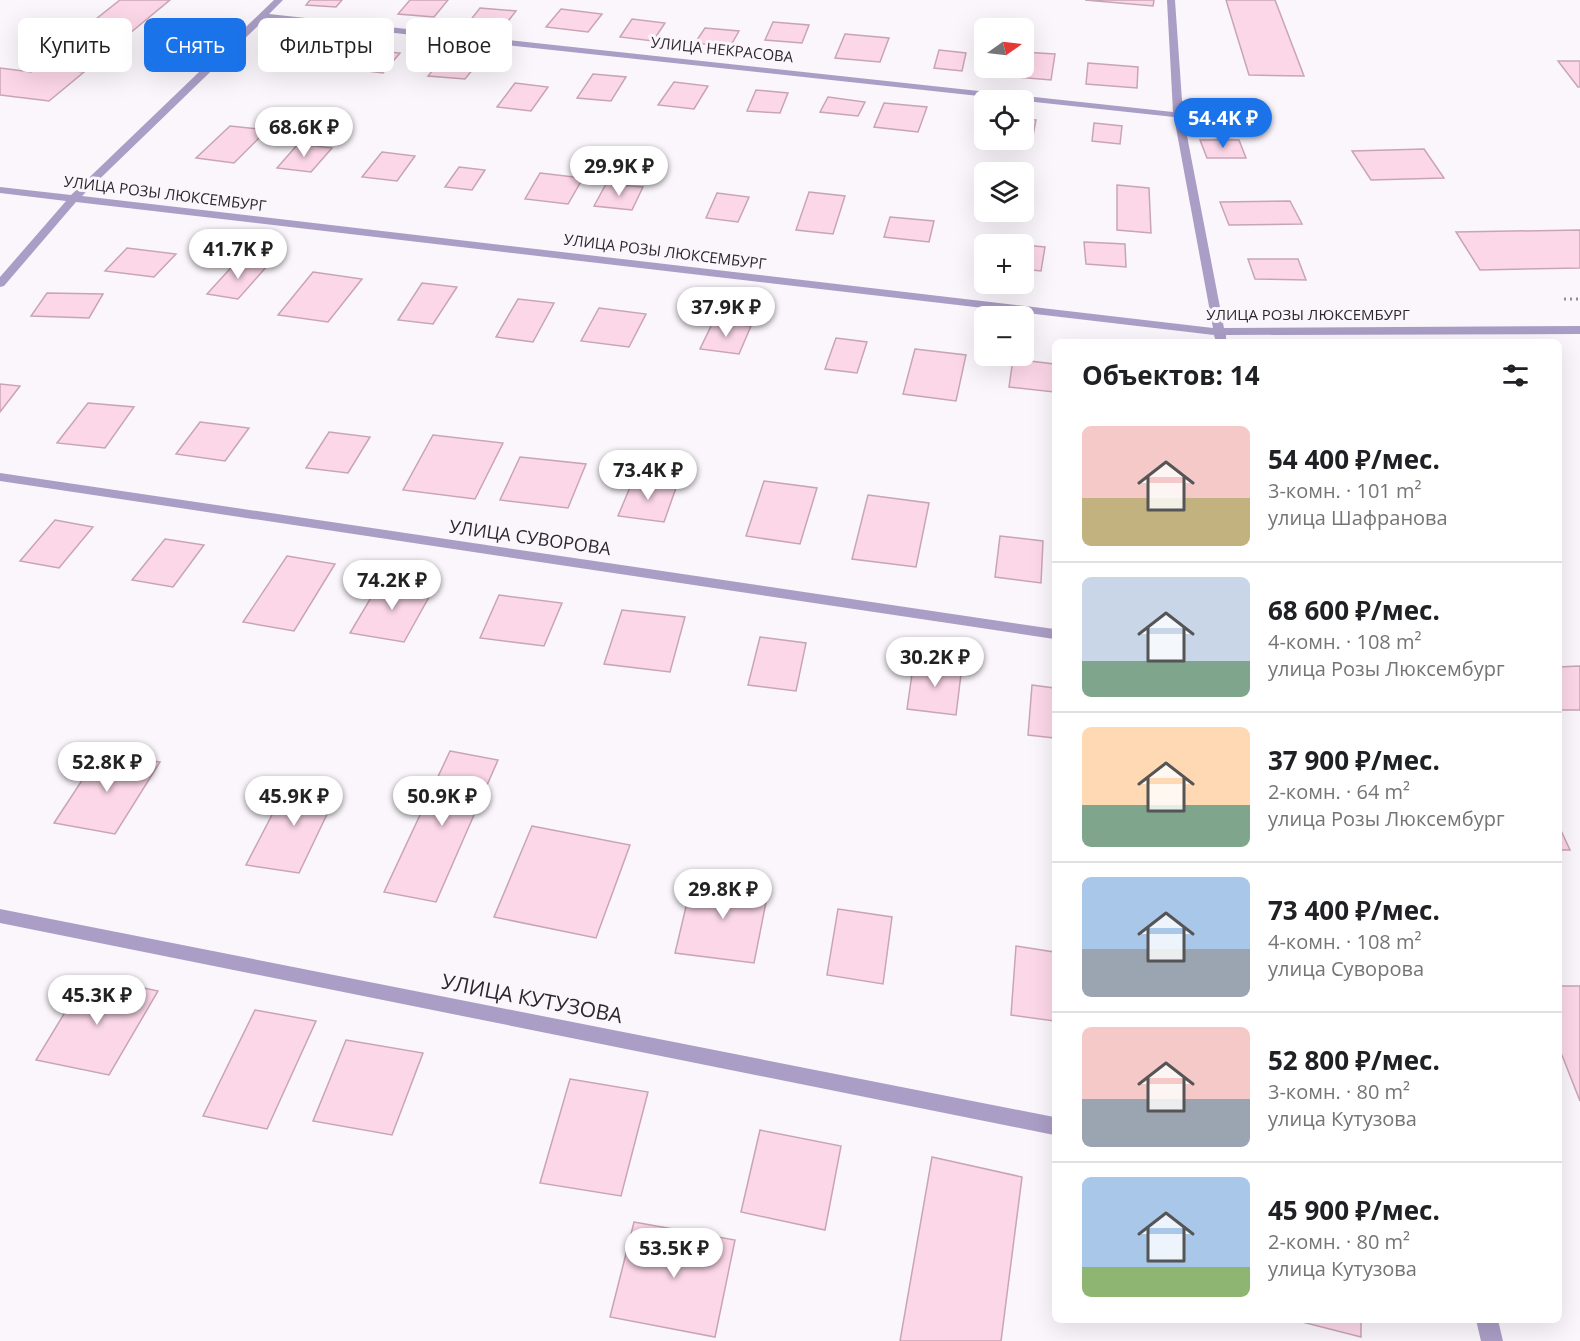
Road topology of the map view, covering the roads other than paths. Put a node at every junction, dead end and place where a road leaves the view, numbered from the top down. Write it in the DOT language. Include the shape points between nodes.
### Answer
graph roads {
  1 [pos="279,0"];
  2 [pos="1171,0"];
  3 [pos="263,16"];
  4 [pos="1178,115"];
  5 [pos="0,190"];
  6 [pos="73,199"];
  7 [pos="0,284"];
  8 [pos="1580,330"];
  9 [pos="1219,337"];
  10 [pos="0,477"];
  11 [pos="1052,634"];
  12 [pos="0,916"];
  13 [pos="1052,1126"];
  14 [pos="1487,1323"];
  15 [pos="1492,1341"];
  1 -- 3 [label="street"];
  2 -- 4 [label="street"];
  3 -- 4 [label="street, УЛИЦА НЕКРАСОВА"];
  3 -- 6 [label="street"];
  4 -- 9 [label="street"];
  5 -- 6 [label="street, УЛИЦА РОЗЫ ЛЮКСЕМБУРГ"];
  6 -- 7 [label="street"];
  6 -- 9 [label="street, УЛИЦА РОЗЫ ЛЮКСЕМБУРГ"];
  8 -- 9 [label="street, УЛИЦА РОЗЫ ЛЮКСЕМБУРГ"];
  10 -- 11 [label="street, УЛИЦА СУВОРОВА"];
  12 -- 13 [label="street, УЛИЦА КУТУЗОВА"];
  14 -- 15 [label="street"];
}
